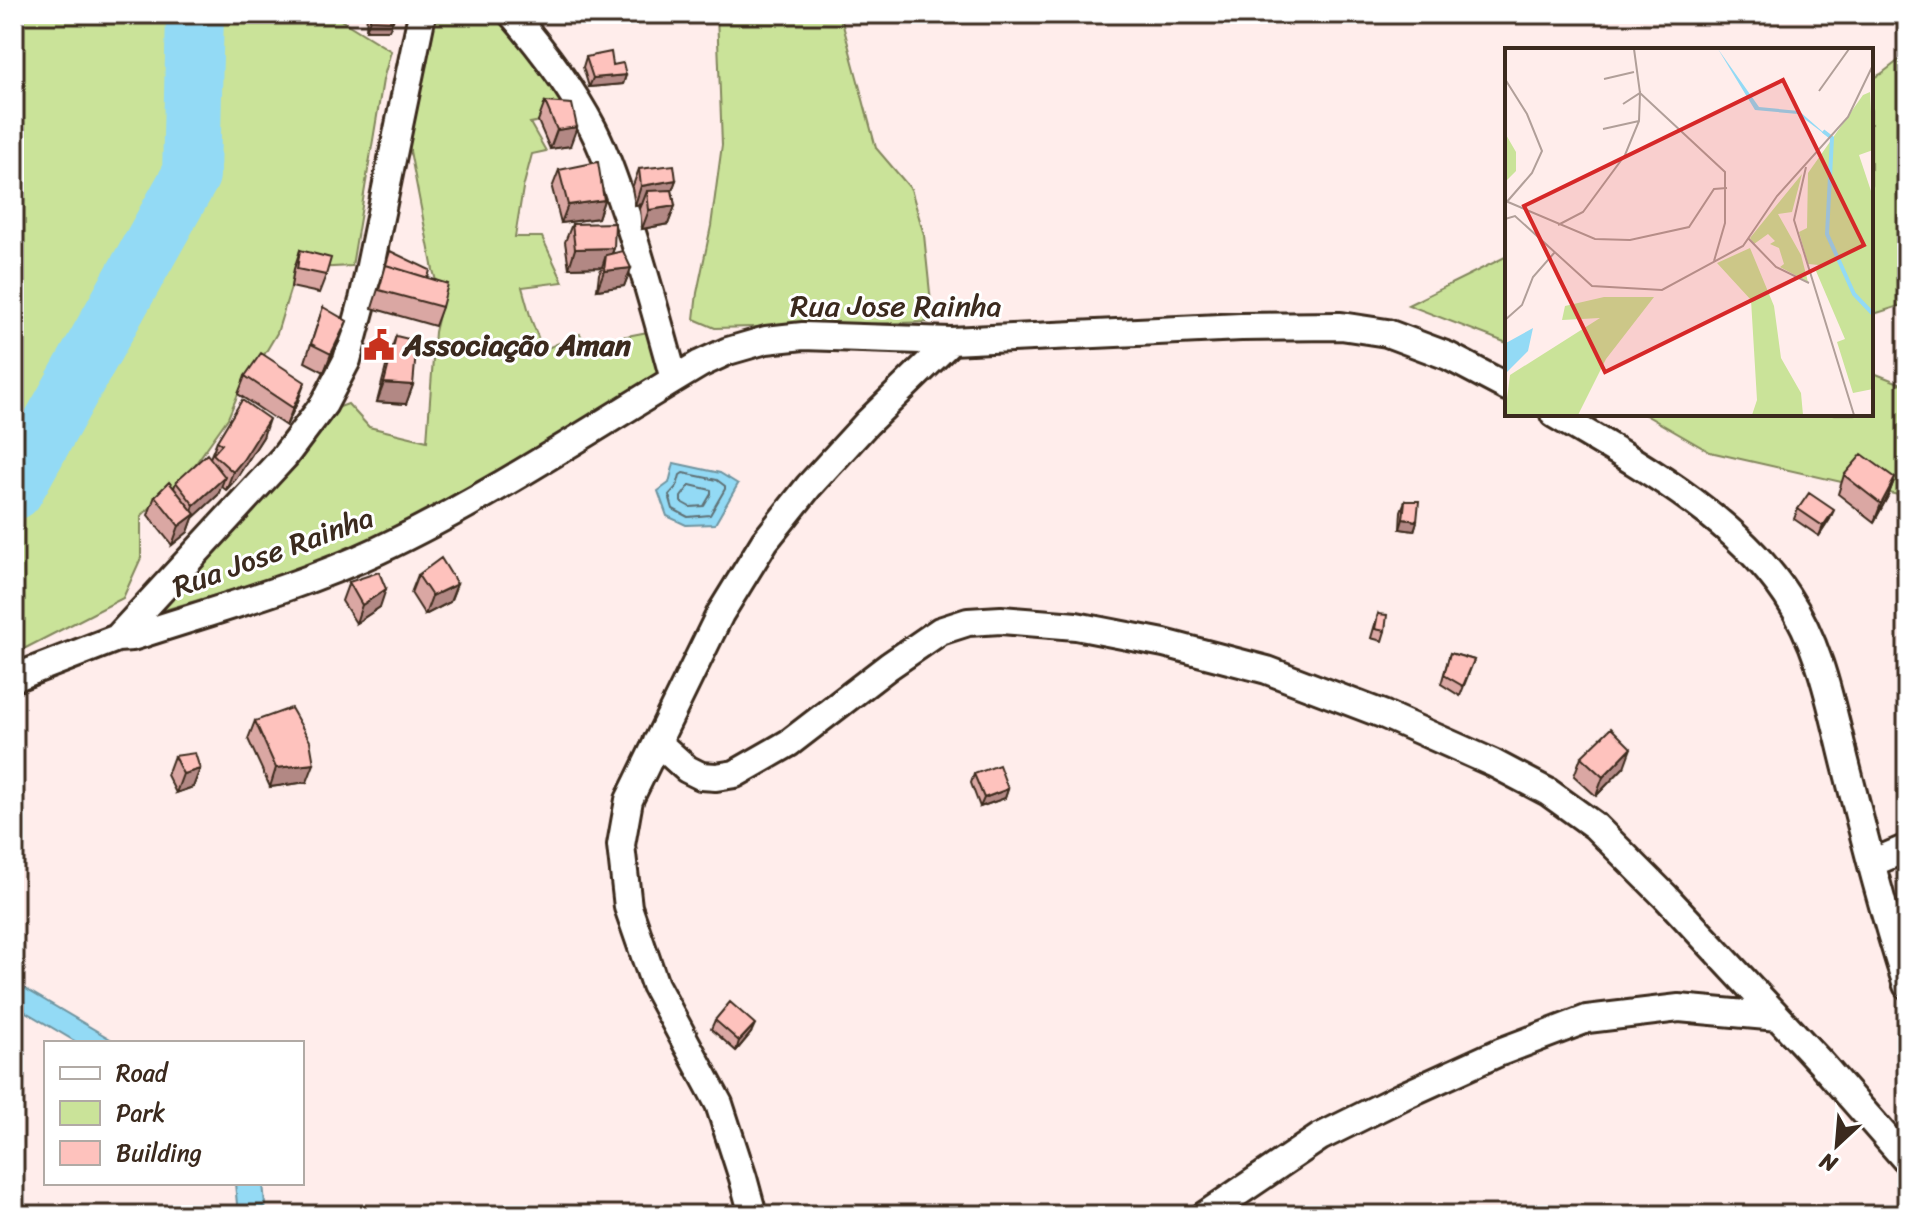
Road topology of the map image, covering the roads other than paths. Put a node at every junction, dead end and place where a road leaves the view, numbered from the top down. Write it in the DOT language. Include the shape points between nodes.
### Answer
graph roads {
  1 [pos="422,14"];
  2 [pos="512,14"];
  3 [pos="951,341"];
  4 [pos="674,379"];
  5 [pos="1505,386"];
  6 [pos="1557,416"];
  7 [pos="117,638"];
  8 [pos="14,678"];
  9 [pos="657,742"];
  10 [pos="1907,848"];
  11 [pos="1872,863"];
  12 [pos="1907,985"];
  13 [pos="1778,1017"];
  14 [pos="1907,1161"];
  15 [pos="753,1215"];
  16 [pos="1205,1215"];
  1 -- 7 [label="street" via="347,360 324,404 284,457"];
  2 -- 4 [label="street" via="568,85 594,131 641,260"];
  3 -- 4 [label="street, Rua Jose Rainha" via="803,336 766,340 728,351"];
  3 -- 5 [label="street, Rua Jose Rainha" via="1341,326 1387,333"];
  3 -- 9 [label="street" via="867,423 765,541 720,614"];
  4 -- 7 [label="street, Rua Jose Rainha" via="503,483 379,550 262,595"];
  6 -- 11 [label="street" via="1707,511 1751,551 1787,595 1824,675"];
  7 -- 8 [label="street, Rua Jose Rainha"];
  9 -- 13 [label="street" via="701,776 735,774 789,743 940,631 968,622 1076,626 1164,643 1267,670 1385,715 1548,792 1595,826"];
  9 -- 15 [label="street" via="629,800 621,845 628,907 655,985 719,1104"];
  10 -- 11 [label="street"];
  11 -- 12 [label="street"];
  13 -- 14 [label="street"];
  13 -- 16 [label="street" via="1679,1008 1587,1019 1500,1052 1320,1137"];
}
